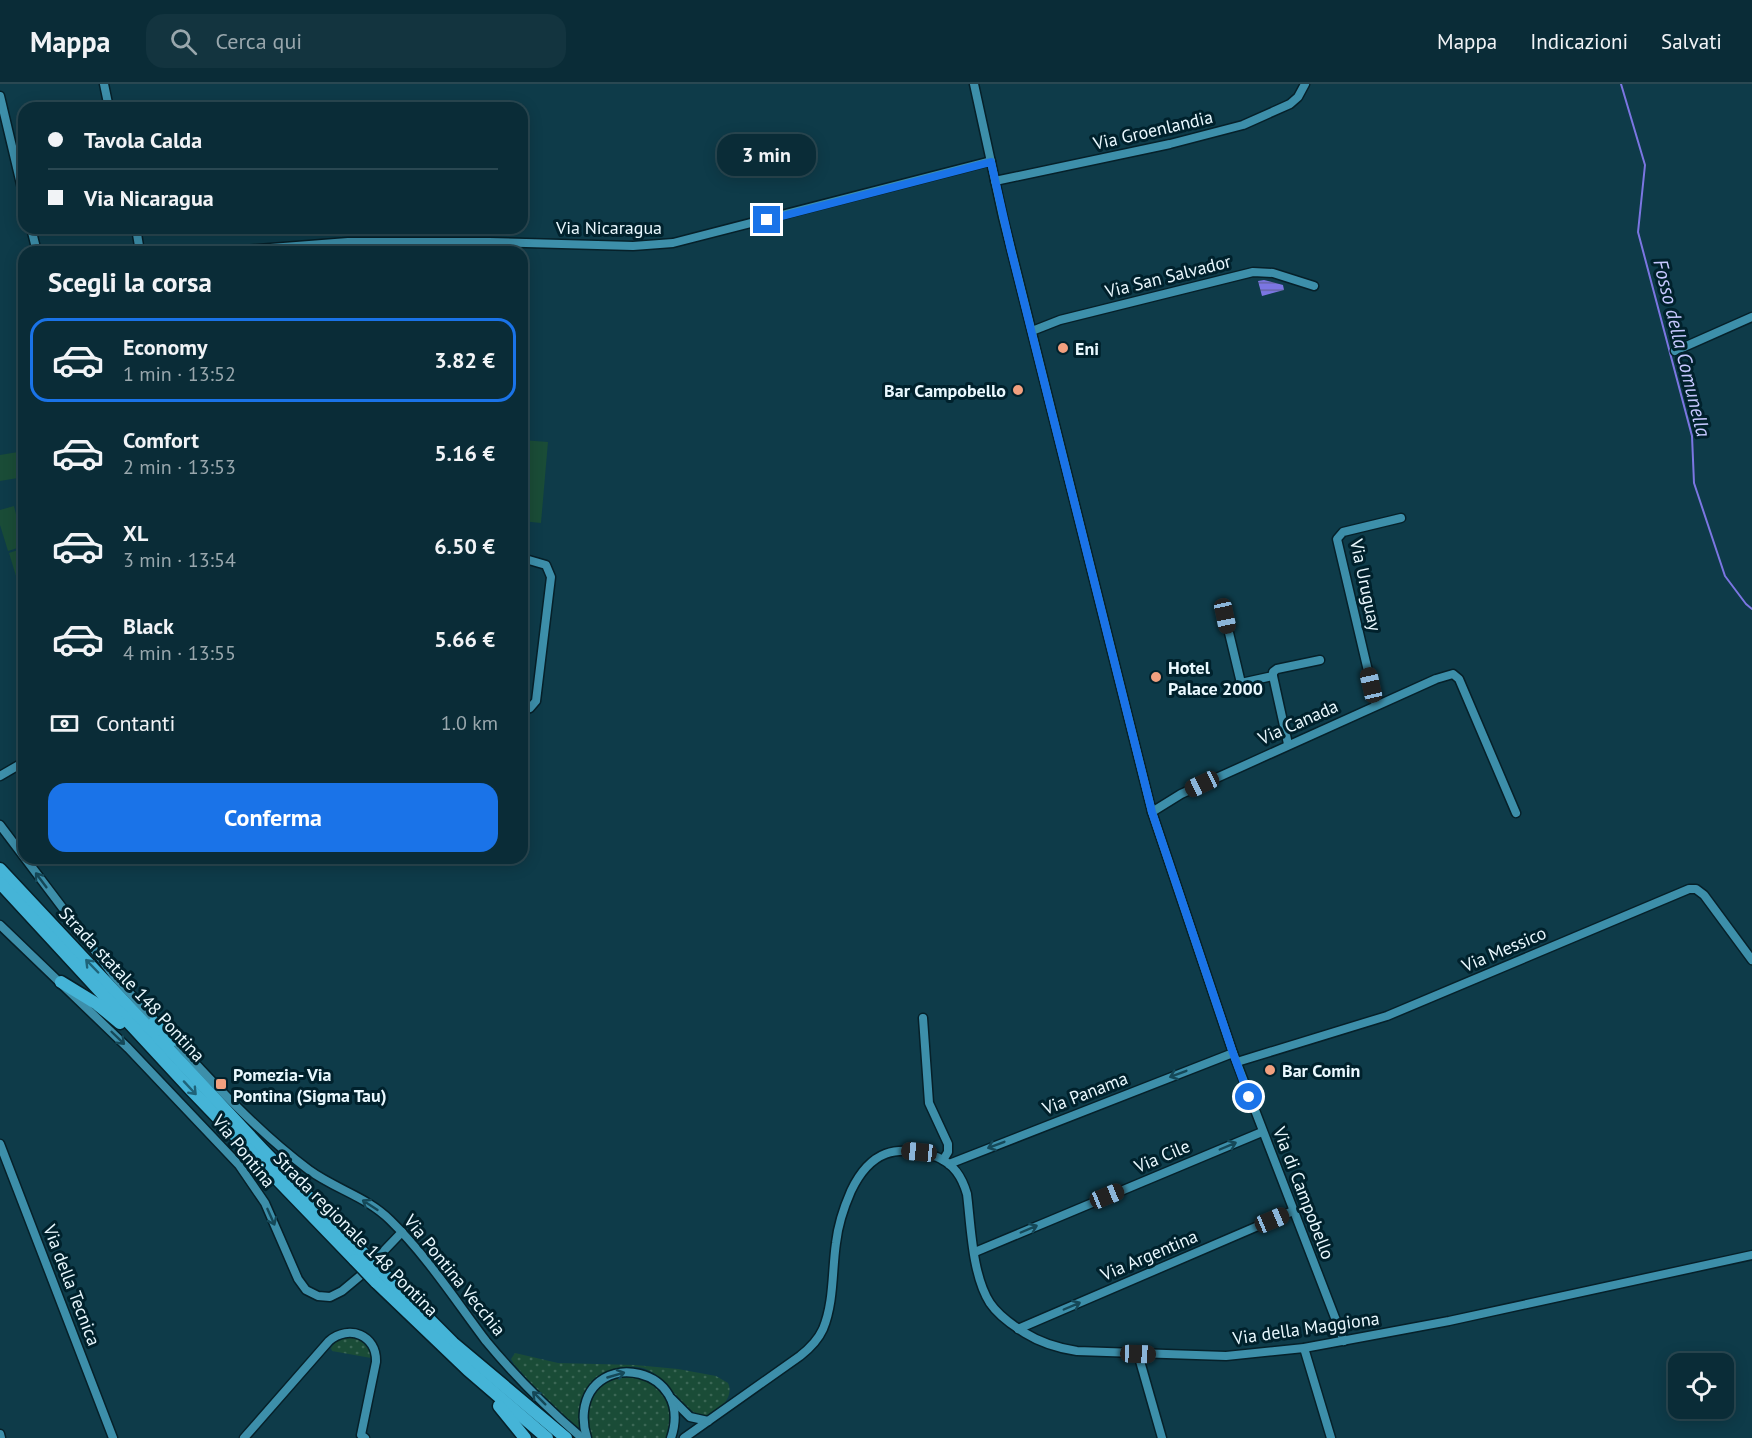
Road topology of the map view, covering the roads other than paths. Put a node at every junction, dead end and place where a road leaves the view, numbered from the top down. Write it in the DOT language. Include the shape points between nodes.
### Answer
graph roads {
  1 [pos="104,84"];
  2 [pos="974,84"];
  3 [pos="1305,84"];
  4 [pos="0,96"];
  5 [pos="108,102"];
  6 [pos="991,162"];
  7 [pos="18,172"];
  8 [pos="995,181"];
  9 [pos="296,246"];
  10 [pos="1314,285"];
  11 [pos="1752,317"];
  12 [pos="1032,331"];
  13 [pos="1675,351"];
  14 [pos="1401,518"];
  15 [pos="528,560"];
  16 [pos="1225,616"];
  17 [pos="1320,660"];
  18 [pos="1273,676"];
  19 [pos="1376,705"];
  20 [pos="528,709"];
  21 [pos="1288,744"];
  22 [pos="18,766"];
  23 [pos="0,776"];
  24 [pos="1152,812"];
  25 [pos="1516,813"];
  26 [pos="0,825"];
  27 [pos="18,849"];
  28 [pos="29,864"];
  29 [pos="0,869"];
  30 [pos="0,883"];
  31 [pos="0,925"];
  32 [pos="1752,960"];
  33 [pos="61,982"];
  34 [pos="109,984"];
  35 [pos="923,1018"];
  36 [pos="173,1040"];
  37 [pos="150,1045"];
  38 [pos="1233,1053"];
  39 [pos="1237,1062"];
  40 [pos="1262,1131"];
  41 [pos="0,1144"];
  42 [pos="946,1162"];
  43 [pos="1293,1211"];
  44 [pos="402,1232"];
  45 [pos="975,1252"];
  46 [pos="1752,1255"];
  47 [pos="359,1257"];
  48 [pos="378,1257"];
  49 [pos="360,1276"];
  50 [pos="380,1277"];
  51 [pos="1018,1329"];
  52 [pos="1344,1341"];
  53 [pos="1304,1348"];
  54 [pos="447,1350"];
  55 [pos="1138,1354"];
  56 [pos="672,1398"];
  57 [pos="709,1421"];
  58 [pos="113,1438"];
  59 [pos="244,1438"];
  60 [pos="365,1438"];
  61 [pos="525,1438"];
  62 [pos="547,1438"];
  63 [pos="566,1438"];
  64 [pos="582,1438"];
  65 [pos="587,1438"];
  66 [pos="671,1438"];
  67 [pos="684,1438"];
  68 [pos="1162,1438"];
  69 [pos="1331,1438"];
  1 -- 5 [label="street"];
  2 -- 6 [label="street, Via di Campobello"];
  3 -- 8 [label="street, Via Groenlandia" via="1290,104 1243,125"];
  4 -- 7 [label="street"];
  6 -- 8 [label="street, Via di Campobello"];
  6 -- 9 [label="street, Via Nicaragua" via="673,243 633,246 348,242"];
  8 -- 12 [label="street, Via di Campobello"];
  10 -- 12 [label="street, Via San Salvador" via="1273,273 1253,272 1060,320"];
  11 -- 13 [label="street"];
  12 -- 24 [label="street, Via di Campobello"];
  14 -- 19 [label="street, Via Uruguay" via="1343,532 1337,539"];
  15 -- 20 [label="street" via="546,565 551,577 536,701"];
  16 -- 18 [label="street" via="1240,681"];
  17 -- 18 [label="street" via="1276,669"];
  18 -- 21 [label="street"];
  19 -- 21 [label="street, Via Canada"];
  19 -- 25 [label="street, Via Canada" via="1436,679 1456,675"];
  21 -- 24 [label="street, Via Canada" via="1181,794"];
  22 -- 23 [label="street"];
  24 -- 38 [label="street, Via di Campobello"];
  27 -- 26 [label="street, Via Pontina Vecchia, one-way"];
  36 -- 28 [label="street, Via Pontina Vecchia, one-way" via="114,976"];
  34 -- 29 [label="highway, Strada statale 148 Pontina, one-way"];
  30 -- 37 [label="highway, Strada statale 148 Pontina"];
  31 -- 33 [label="street"];
  32 -- 39 [label="street, Via Messico" via="1704,896 1689,889 1380,1019"];
  33 -- 37 [label="highway"];
  33 -- 49 [label="street, Via Pontina, one-way" via="239,1165 265,1203 306,1290 330,1297"];
  34 -- 36 [label="highway"];
  34 -- 47 [label="highway, Strada statale 148 Pontina"];
  35 -- 42 [label="street" via="929,1103 948,1144"];
  44 -- 36 [label="street, Via Pontina Vecchia, one-way" via="371,1204 304,1166"];
  37 -- 47 [label="highway, Strada regionale 148 Pontina, one-way"];
  38 -- 39 [label="street, Via di Campobello"];
  38 -- 42 [label="street, Via Panama, one-way"];
  39 -- 40 [label="street, Via di Campobello"];
  40 -- 43 [label="street, Via di Campobello"];
  45 -- 40 [label="street, Via Cile, one-way"];
  41 -- 58 [label="street, Via della Tecnica"];
  42 -- 45 [label="street, Via della Maggiona" via="964,1183"];
  42 -- 57 [label="street" via="919,1152 898,1150 882,1154 866,1166 841,1218 828,1313 820,1335 800,1356"];
  51 -- 43 [label="street, Via Argentina, one-way"];
  43 -- 52 [label="street, Via di Campobello"];
  44 -- 48 [label="street"];
  64 -- 44 [label="street, Via Pontina Vecchia, one-way" via="494,1350"];
  45 -- 51 [label="street, Via della Maggiona" via="986,1296"];
  46 -- 52 [label="street, Via della Maggiona"];
  47 -- 50 [label="highway, Strada regionale 148 Pontina, bridge"];
  50 -- 54 [label="highway, Strada regionale 148 Pontina"];
  50 -- 63 [label="highway, Strada regionale 148 Pontina"];
  51 -- 55 [label="street, Via della Maggiona" via="1061,1348"];
  52 -- 53 [label="street, Via della Maggiona"];
  53 -- 55 [label="street, Via della Maggiona" via="1233,1356"];
  53 -- 69 [label="street"];
  54 -- 61 [label="highway"];
  54 -- 62 [label="highway, Strada regionale 148 Pontina"];
  55 -- 68 [label="street"];
  56 -- 57 [label="street" via="690,1416"];
  65 -- 56 [label="street, one-way" via="587,1398 610,1375 630,1372 650,1377 663,1385"];
  56 -- 66 [label="street" via="675,1417"];
  57 -- 67 [label="street"];
  59 -- 60 [label="street" via="329,1341 350,1332 367,1339 376,1355 361,1435"];
}
